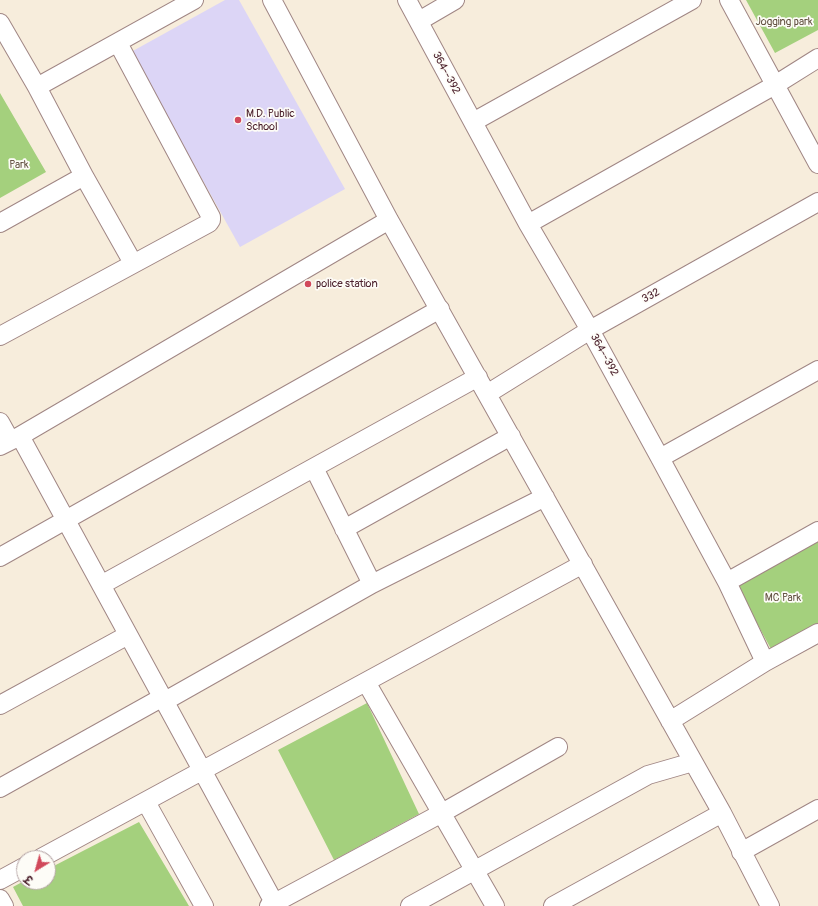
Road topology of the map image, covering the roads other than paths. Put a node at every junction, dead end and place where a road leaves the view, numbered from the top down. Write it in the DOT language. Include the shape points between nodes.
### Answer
graph roads {
  1 [pos="194,0"];
  2 [pos="272,0"];
  3 [pos="407,0"];
  4 [pos="455,0"];
  5 [pos="692,0"];
  6 [pos="729,0"];
  7 [pos="419,21"];
  8 [pos="0,23"];
  9 [pos="118,43"];
  10 [pos="818,58"];
  11 [pos="775,85"];
  12 [pos="37,87"];
  13 [pos="473,122"];
  14 [pos="818,164"];
  15 [pos="84,176"];
  16 [pos="818,202"];
  17 [pos="389,220"];
  18 [pos="0,223"];
  19 [pos="528,224"];
  20 [pos="133,263"];
  21 [pos="440,310"];
  22 [pos="590,330"];
  23 [pos="0,336"];
  24 [pos="818,370"];
  25 [pos="478,377"];
  26 [pos="488,394"];
  27 [pos="0,422"];
  28 [pos="511,436"];
  29 [pos="10,440"];
  30 [pos="660,458"];
  31 [pos="314,468"];
  32 [pos="545,497"];
  33 [pos="65,521"];
  34 [pos="344,529"];
  35 [pos="818,531"];
  36 [pos="0,557"];
  37 [pos="583,564"];
  38 [pos="727,582"];
  39 [pos="372,584"];
  40 [pos="101,585"];
  41 [pos="818,633"];
  42 [pos="128,635"];
  43 [pos="765,662"];
  44 [pos="366,682"];
  45 [pos="164,699"];
  46 [pos="0,704"];
  47 [pos="670,721"];
  48 [pos="558,747"];
  49 [pos="693,762"];
  50 [pos="203,770"];
  51 [pos="0,788"];
  52 [pos="146,802"];
  53 [pos="818,809"];
  54 [pos="442,813"];
  55 [pos="722,813"];
  56 [pos="56,850"];
  57 [pos="741,852"];
  58 [pos="474,870"];
  59 [pos="16,871"];
  60 [pos="0,880"];
  61 [pos="0,899"];
  62 [pos="273,905"];
  63 [pos="4,906"];
  64 [pos="204,906"];
  65 [pos="410,906"];
  66 [pos="495,906"];
  67 [pos="553,906"];
  68 [pos="770,906"];
  1 -- 9 [label="street"];
  2 -- 17 [label="street"];
  3 -- 7 [label="street, 364--392"];
  4 -- 7 [label="street"];
  5 -- 13 [label="street"];
  6 -- 11 [label="street"];
  7 -- 13 [label="street, 364--392"];
  8 -- 12 [label="street"];
  9 -- 12 [label="street"];
  9 -- 20 [label="street" via="211,217 210,223"];
  10 -- 11 [label="street"];
  11 -- 14 [label="street"];
  11 -- 19 [label="street"];
  12 -- 15 [label="street"];
  13 -- 19 [label="street, 364--392"];
  15 -- 18 [label="street"];
  15 -- 20 [label="street"];
  16 -- 22 [label="street, 332"];
  17 -- 21 [label="street"];
  17 -- 29 [label="street"];
  19 -- 22 [label="street, 364--392"];
  20 -- 23 [label="street"];
  21 -- 25 [label="street"];
  21 -- 33 [label="street"];
  22 -- 26 [label="street, 332"];
  22 -- 30 [label="street, 364--392"];
  24 -- 30 [label="street"];
  25 -- 26 [label="street"];
  25 -- 31 [label="street"];
  26 -- 28 [label="street"];
  27 -- 29 [label="street"];
  28 -- 32 [label="street"];
  28 -- 34 [label="street"];
  29 -- 33 [label="street"];
  30 -- 38 [label="street, 364--392"];
  31 -- 34 [label="street"];
  31 -- 40 [label="street"];
  32 -- 37 [label="street"];
  32 -- 39 [label="street"];
  33 -- 36 [label="street"];
  33 -- 40 [label="street"];
  34 -- 39 [label="street"];
  35 -- 38 [label="street"];
  37 -- 44 [label="street"];
  37 -- 47 [label="street"];
  38 -- 43 [label="street, 364--392"];
  39 -- 45 [label="street"];
  40 -- 42 [label="street"];
  41 -- 43 [label="street"];
  42 -- 45 [label="street"];
  42 -- 46 [label="street"];
  43 -- 47 [label="street"];
  44 -- 50 [label="street"];
  44 -- 54 [label="street"];
  45 -- 50 [label="street"];
  45 -- 51 [label="street"];
  47 -- 49 [label="street"];
  48 -- 54 [label="street"];
  49 -- 55 [label="street"];
  49 -- 58 [label="street" via="648,775"];
  50 -- 52 [label="street"];
  50 -- 62 [label="street"];
  52 -- 56 [label="street"];
  52 -- 64 [label="street"];
  53 -- 57 [label="street"];
  54 -- 58 [label="street"];
  54 -- 62 [label="street"];
  55 -- 57 [label="street"];
  55 -- 67 [label="street"];
  57 -- 68 [label="street"];
  58 -- 65 [label="street"];
  58 -- 66 [label="street"];
  59 -- 60 [label="street"];
  61 -- 63 [label="street"];
}
